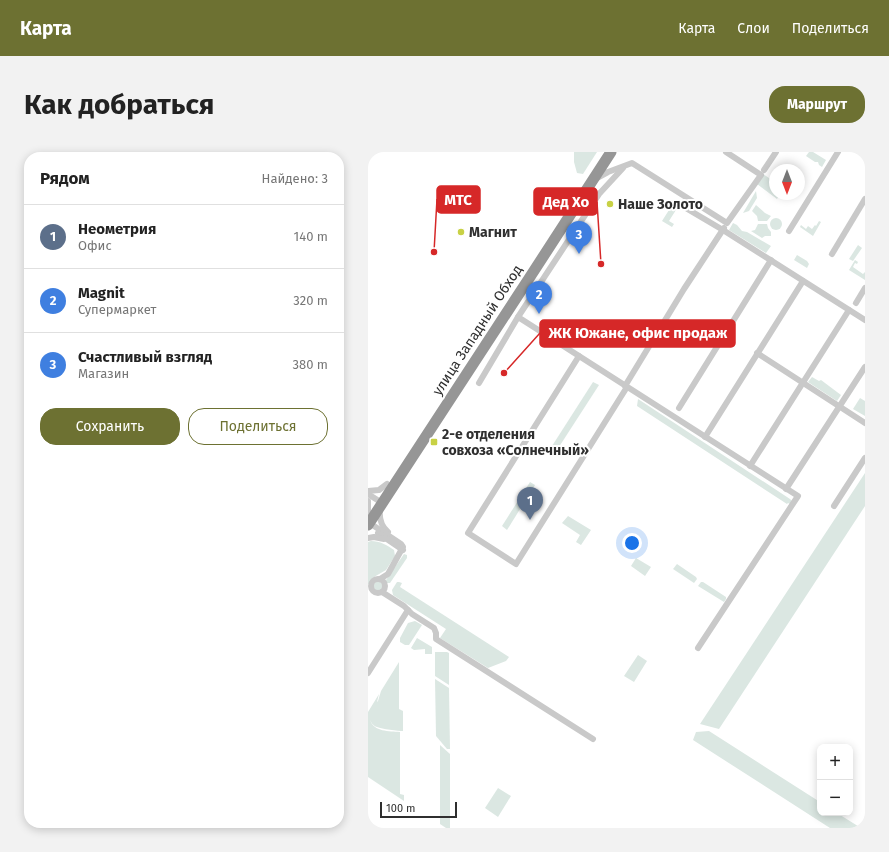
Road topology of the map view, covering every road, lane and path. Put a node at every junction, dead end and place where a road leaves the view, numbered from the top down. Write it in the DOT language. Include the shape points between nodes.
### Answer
graph roads {
  1 [pos="606,152"];
  2 [pos="611,152"];
  3 [pos="726,152"];
  4 [pos="776,152"];
  5 [pos="838,152"];
  6 [pos="624,166"];
  7 [pos="764,170"];
  8 [pos="583,195"];
  9 [pos="865,199"];
  10 [pos="684,207"];
  11 [pos="727,223"];
  12 [pos="723,230"];
  13 [pos="788,231"];
  14 [pos="832,254"];
  15 [pos="771,260"];
  16 [pos="803,281"];
  17 [pos="865,288"];
  18 [pos="856,303"];
  19 [pos="849,310"];
  20 [pos="518,317"];
  21 [pos="865,320"];
  22 [pos="757,354"];
  23 [pos="579,356"];
  24 [pos="865,367"];
  25 [pos="479,383"];
  26 [pos="803,383"];
  27 [pos="626,386"];
  28 [pos="840,407"];
  29 [pos="679,408"];
  30 [pos="865,423"];
  31 [pos="705,437"];
  32 [pos="865,458"];
  33 [pos="750,466"];
  34 [pos="786,489"];
  35 [pos="375,498"];
  36 [pos="834,506"];
  37 [pos="368,521"];
  38 [pos="368,538"];
  39 [pos="386,540"];
  40 [pos="402,547"];
  41 [pos="380,579"];
  42 [pos="382,592"];
  43 [pos="408,610"];
  44 [pos="698,648"];
  45 [pos="368,673"];
  46 [pos="593,739"];
  1 -- 35 [label="highway, улица Западный Обход" via="387,484"];
  2 -- 8 [label="highway, улица Западный Обход"];
  3 -- 11 [label="street" via="761,175"];
  4 -- 7 [label="street"];
  5 -- 13 [label="street"];
  6 -- 8 [label="street" via="601,175"];
  6 -- 11 [label="street" via="632,163"];
  6 -- 20 [label="street" via="600,194"];
  8 -- 35 [label="highway, улица Западный Обход" via="528,280"];
  9 -- 14 [label="street"];
  10 -- 12 [label="street"];
  11 -- 12 [label="street"];
  12 -- 15 [label="street"];
  12 -- 27 [label="street"];
  15 -- 16 [label="street"];
  15 -- 29 [label="street"];
  16 -- 19 [label="street"];
  16 -- 22 [label="street"];
  17 -- 18 [label="street"];
  19 -- 21 [label="street"];
  19 -- 26 [label="street"];
  20 -- 23 [label="street"];
  20 -- 25 [label="street"];
  22 -- 26 [label="street"];
  22 -- 31 [label="street"];
  23 -- 27 [label="street"];
  23 -- 27 [label="street" via="468,533 516,564"];
  24 -- 28 [label="street"];
  26 -- 28 [label="street"];
  26 -- 33 [label="street"];
  27 -- 31 [label="street"];
  28 -- 30 [label="street"];
  28 -- 34 [label="street"];
  31 -- 33 [label="street"];
  32 -- 36 [label="street"];
  33 -- 34 [label="street"];
  34 -- 44 [label="street" via="798,496"];
  35 -- 37 [label="highway, улица Западный Обход"];
  35 -- 40 [label="street" via="383,527"];
  37 -- 39 [label="street"];
  37 -- 40 [label="street"];
  38 -- 39 [label="street"];
  39 -- 40 [label="street"];
  40 -- 41 [label="street" via="388,574"];
  41 -- 42 [label="street" via="385,586"];
  41 -- 42 [label="street" via="374,580 371,586 375,592"];
  42 -- 43 [label="street"];
  43 -- 45 [label="street"];
  43 -- 46 [label="street" via="436,630 436,639"];
}
